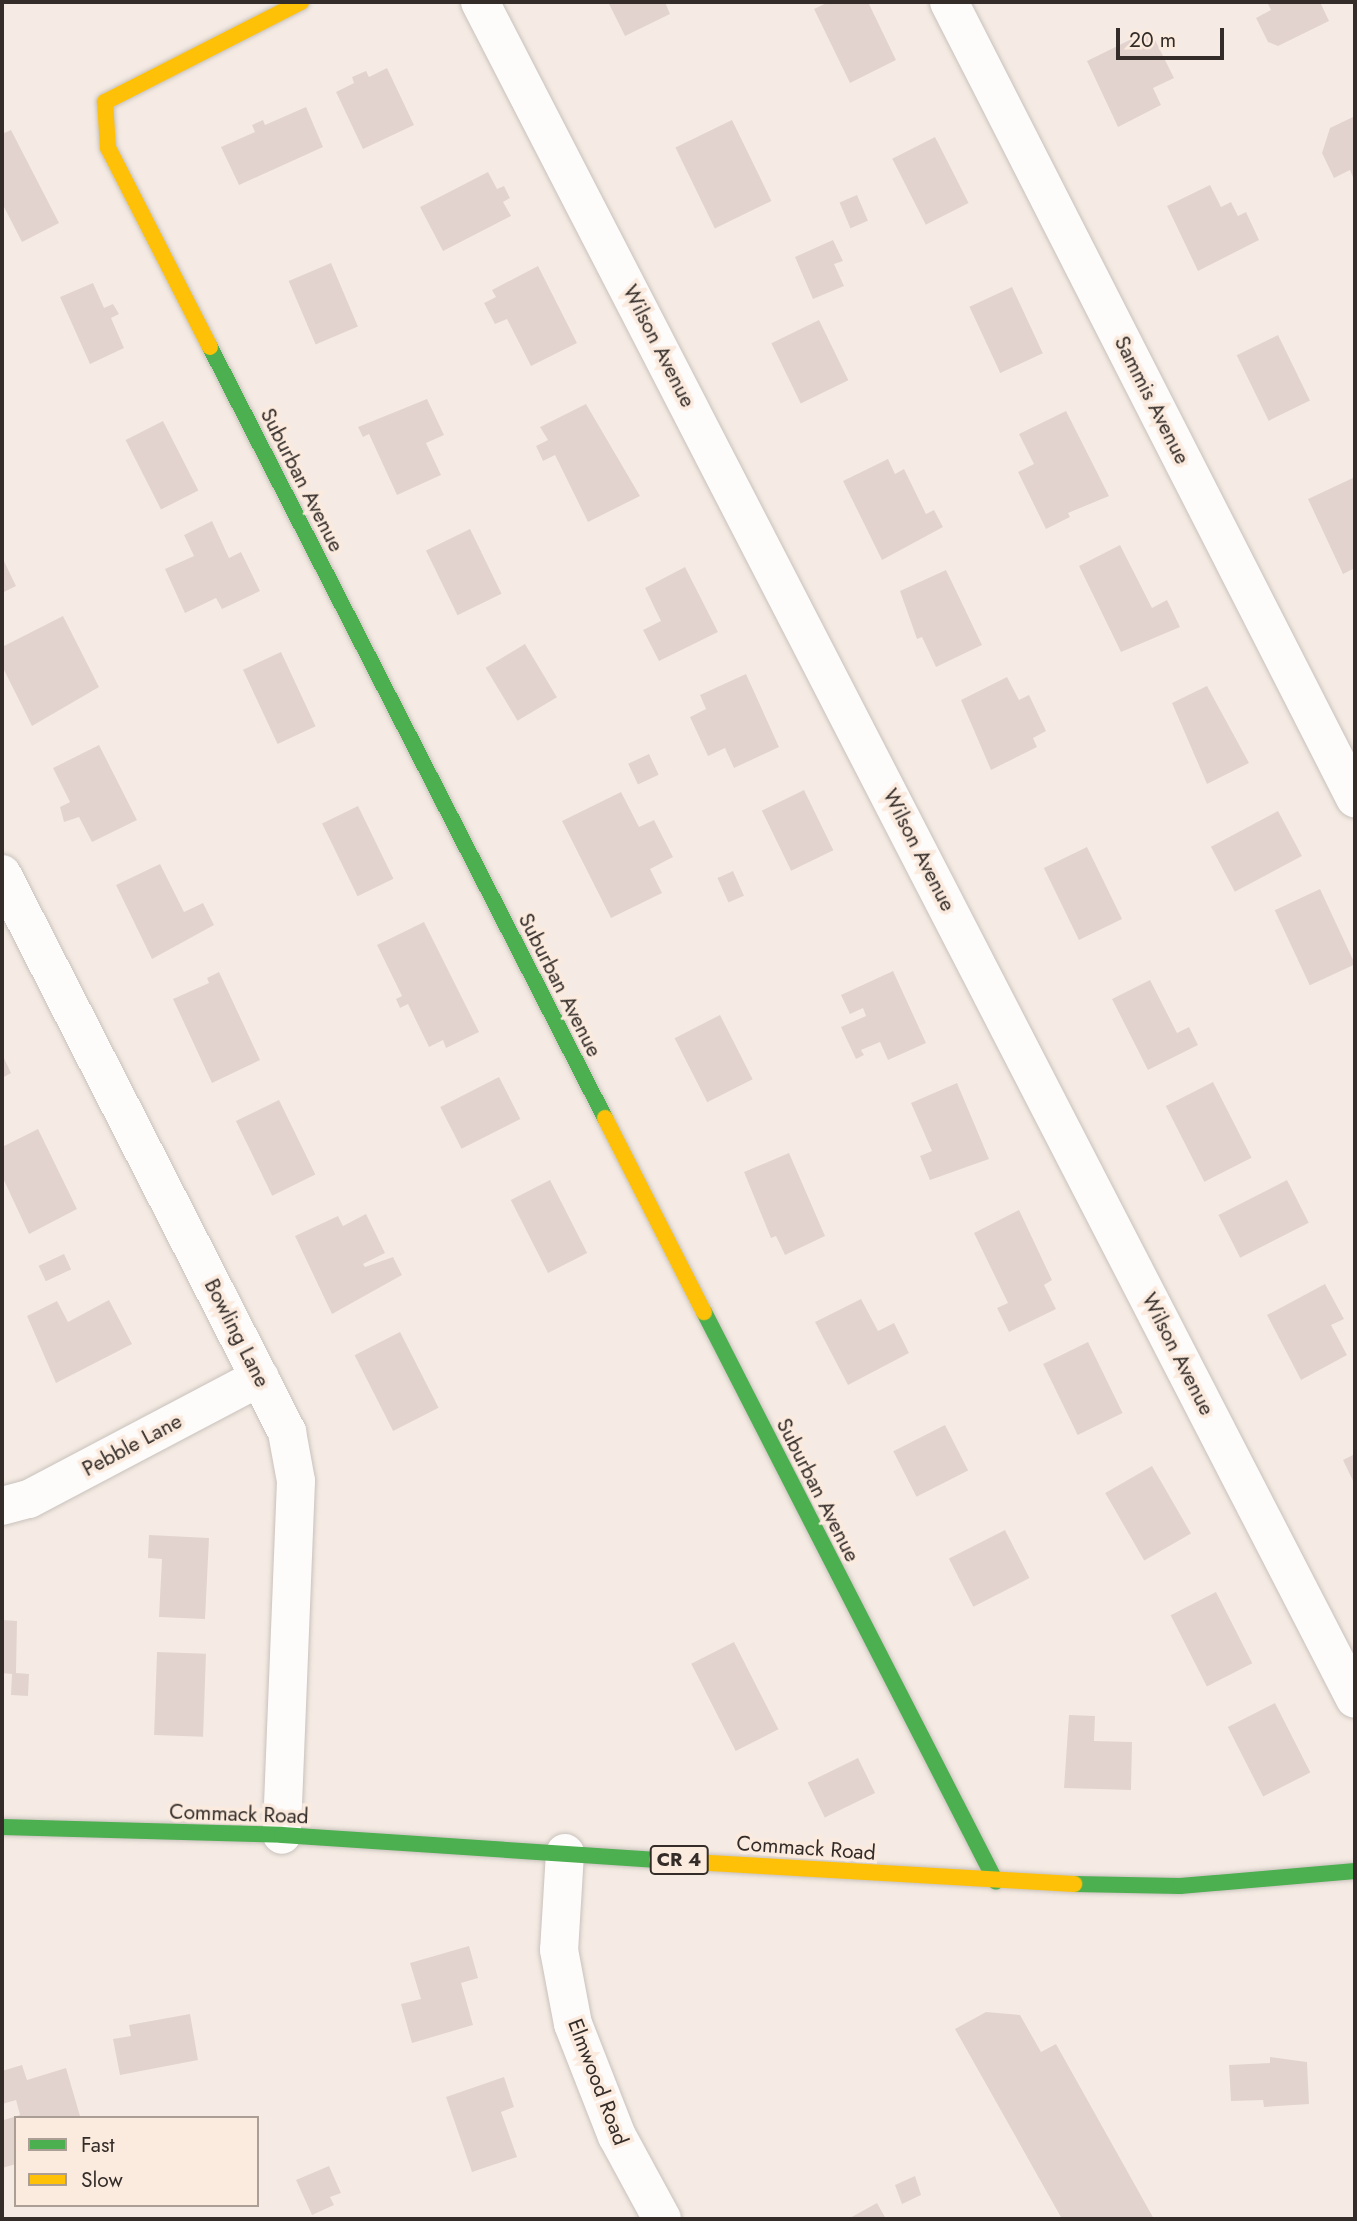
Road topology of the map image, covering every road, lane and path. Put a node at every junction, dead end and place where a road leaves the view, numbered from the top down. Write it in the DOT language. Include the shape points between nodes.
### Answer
graph roads {
  1 [pos="301,2"];
  2 [pos="480,2"];
  3 [pos="949,2"];
  4 [pos="1355,798"];
  5 [pos="4,883"];
  6 [pos="260,1377"];
  7 [pos="2,1506"];
  8 [pos="1355,1699"];
  9 [pos="2,1827"];
  10 [pos="282,1835"];
  11 [pos="565,1853"];
  12 [pos="1355,1871"];
  13 [pos="996,1882"];
  14 [pos="662,2219"];
  1 -- 13 [label="street, Suburban Avenue" via="105,102 108,148"];
  2 -- 8 [label="street, Wilson Avenue"];
  3 -- 4 [label="street, Sammis Avenue"];
  5 -- 6 [label="street, Bowling Lane"];
  6 -- 7 [label="street, Pebble Lane" via="29,1499"];
  6 -- 10 [label="street, Bowling Lane" via="287,1432 296,1481"];
  9 -- 10 [label="street, Commack Road / CR 4"];
  10 -- 11 [label="street, Commack Road / CR 4"];
  11 -- 13 [label="street, Commack Road / CR 4"];
  11 -- 14 [label="street, Elmwood Road" via="559,1950 573,2024 617,2136"];
  12 -- 13 [label="street, Commack Road / CR 4" via="1180,1886"];
}
